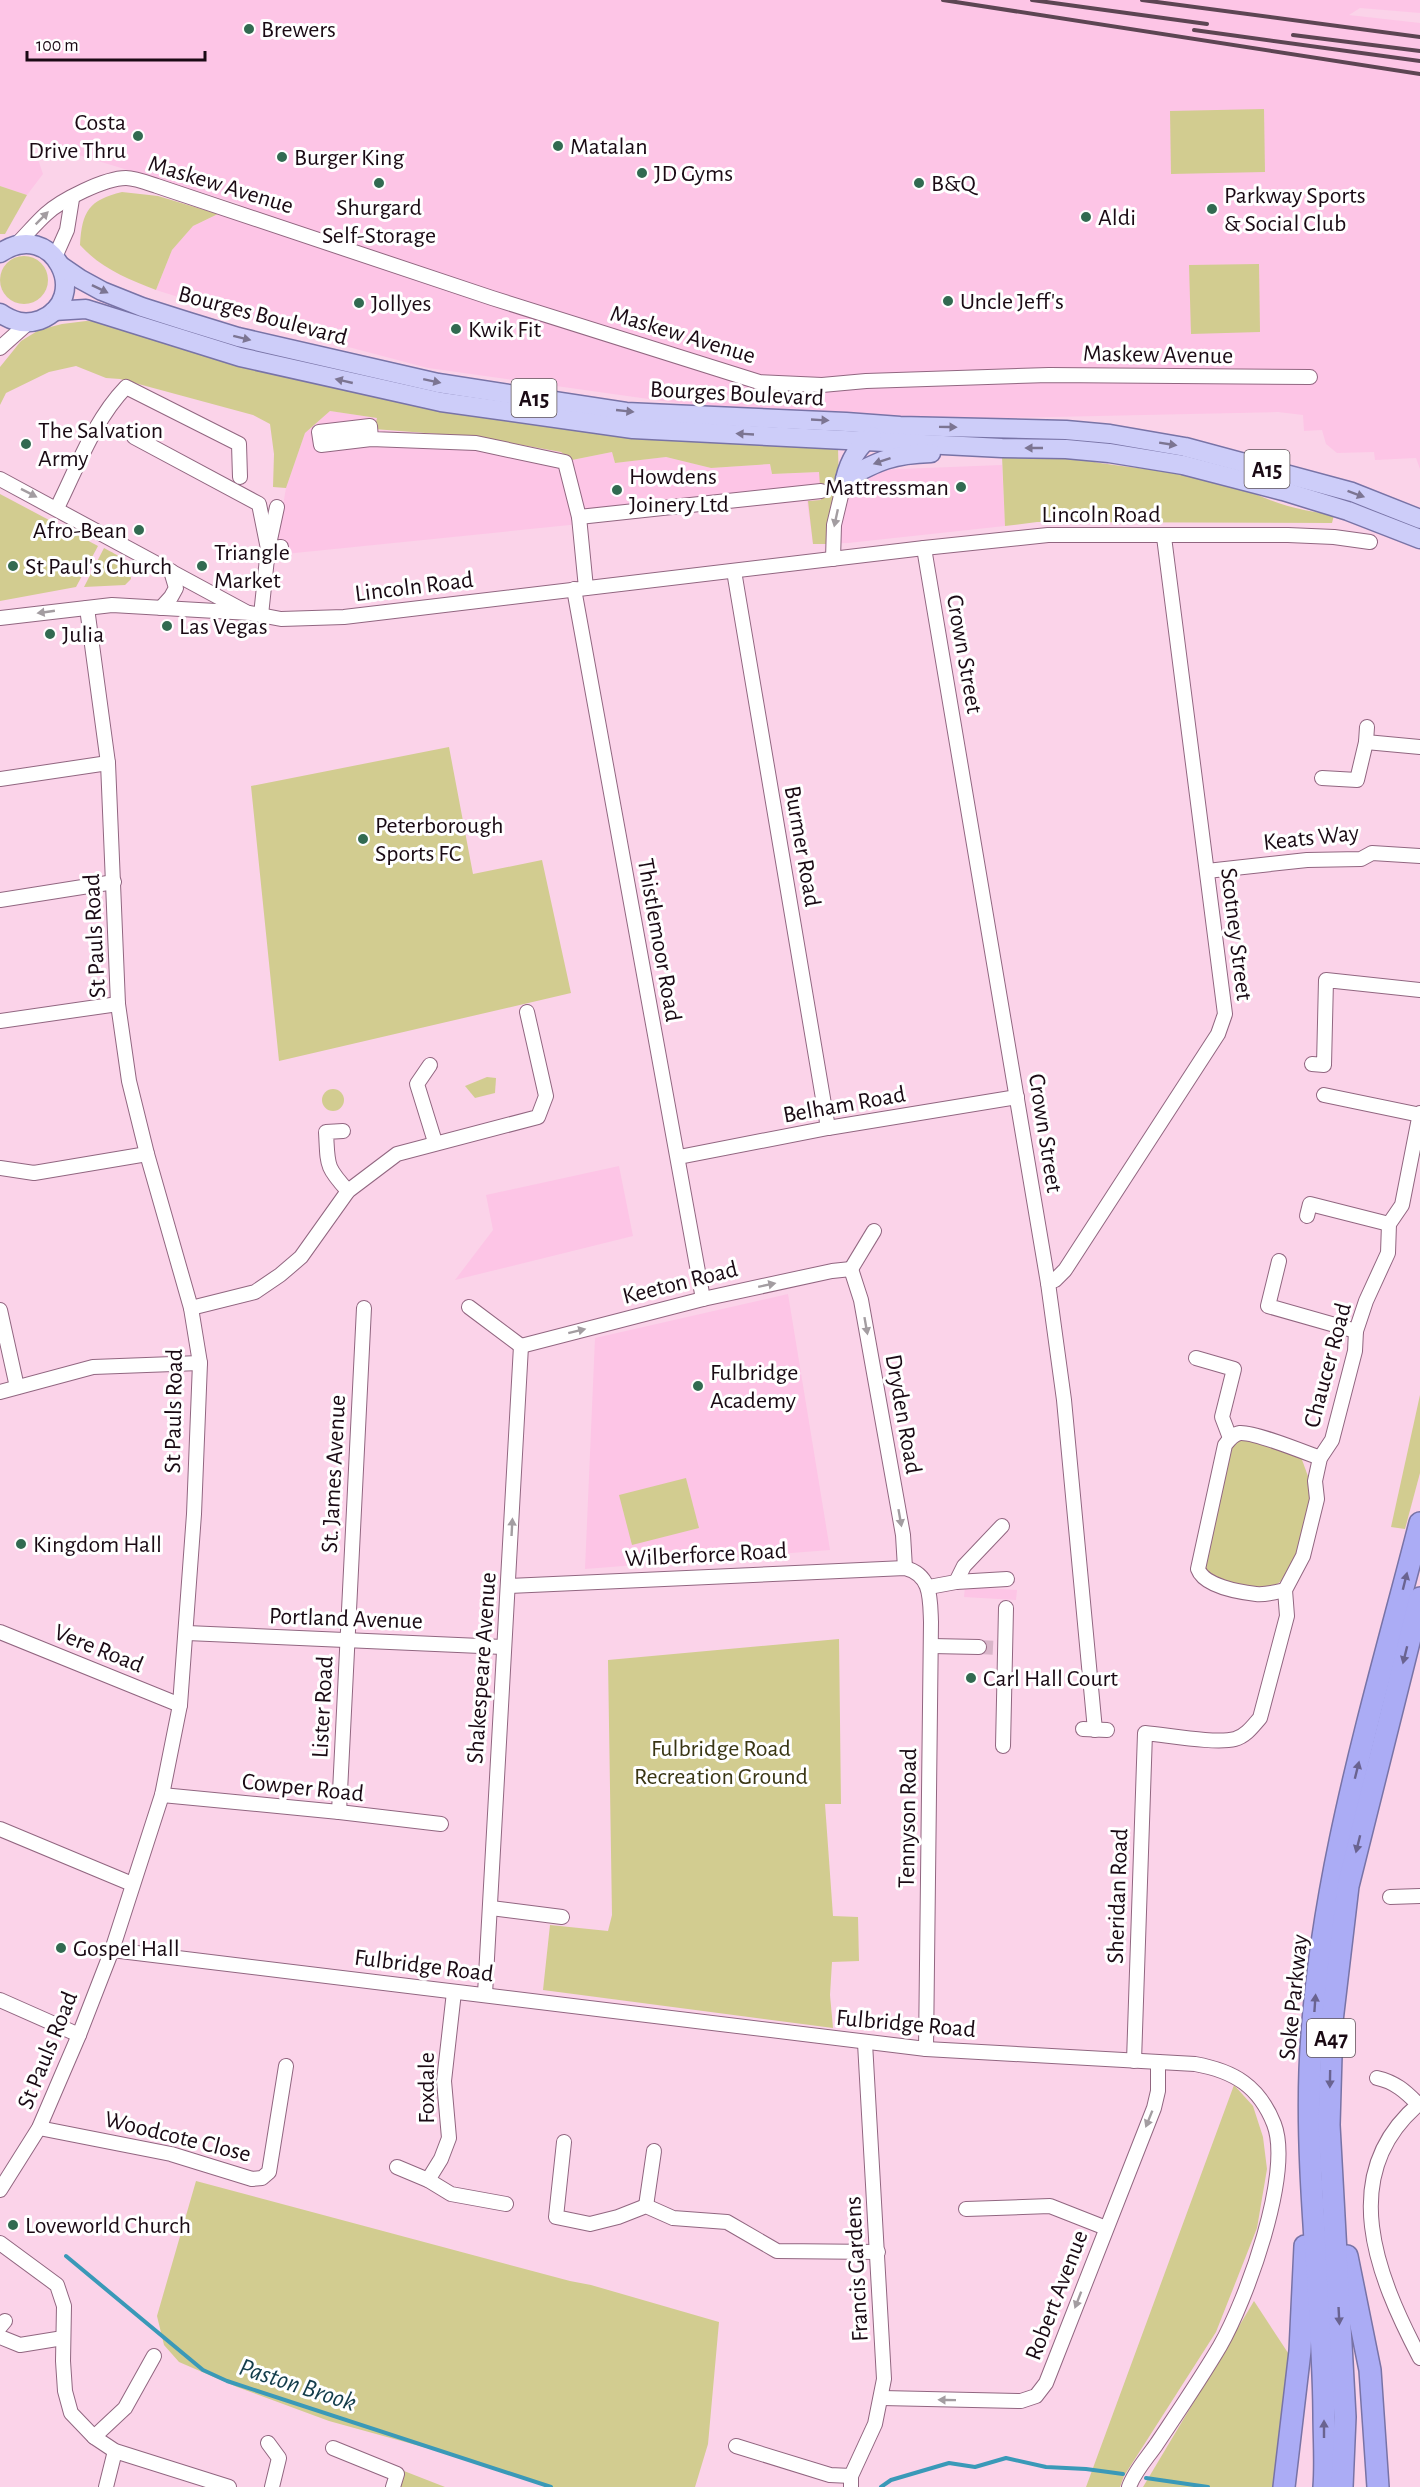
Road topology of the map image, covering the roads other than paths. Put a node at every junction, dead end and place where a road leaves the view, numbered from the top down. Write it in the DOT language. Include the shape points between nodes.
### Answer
graph roads {
  1 [pos="72,199"];
  2 [pos="6,248"];
  3 [pos="58,261"];
  4 [pos="54,310"];
  5 [pos="0,313"];
  6 [pos="28,323"];
  7 [pos="184,330"];
  8 [pos="0,348"];
  9 [pos="1310,377"];
  10 [pos="890,426"];
  11 [pos="134,437"];
  12 [pos="371,439"];
  13 [pos="866,440"];
  14 [pos="1109,443"];
  15 [pos="1002,448"];
  16 [pos="240,477"];
  17 [pos="0,479"];
  18 [pos="845,479"];
  19 [pos="821,491"];
  20 [pos="277,507"];
  21 [pos="57,508"];
  22 [pos="579,517"];
  23 [pos="1420,519"];
  24 [pos="1164,537"];
  25 [pos="1420,539"];
  26 [pos="1370,542"];
  27 [pos="274,548"];
  28 [pos="924,548"];
  29 [pos="833,559"];
  30 [pos="171,571"];
  31 [pos="734,571"];
  32 [pos="580,589"];
  33 [pos="87,608"];
  34 [pos="161,608"];
  35 [pos="255,614"];
  36 [pos="0,618"];
  37 [pos="1367,727"];
  38 [pos="1366,742"];
  39 [pos="1420,747"];
  40 [pos="108,763"];
  41 [pos="1322,778"];
  42 [pos="0,779"];
  43 [pos="1420,856"];
  44 [pos="1206,872"];
  45 [pos="114,882"];
  46 [pos="0,900"];
  47 [pos="1420,990"];
  48 [pos="118,1004"];
  49 [pos="527,1012"];
  50 [pos="0,1021"];
  51 [pos="1312,1064"];
  52 [pos="430,1065"];
  53 [pos="1334,1092"];
  54 [pos="1017,1097"];
  55 [pos="1420,1114"];
  56 [pos="828,1128"];
  57 [pos="343,1131"];
  58 [pos="435,1143"];
  59 [pos="147,1154"];
  60 [pos="679,1157"];
  61 [pos="0,1168"];
  62 [pos="348,1191"];
  63 [pos="1305,1207"];
  64 [pos="1389,1224"];
  65 [pos="874,1232"];
  66 [pos="1279,1261"];
  67 [pos="851,1269"];
  68 [pos="1048,1283"];
  69 [pos="703,1299"];
  70 [pos="469,1307"];
  71 [pos="191,1308"];
  72 [pos="364,1308"];
  73 [pos="0,1310"];
  74 [pos="1356,1331"];
  75 [pos="521,1346"];
  76 [pos="1196,1358"];
  77 [pos="200,1364"];
  78 [pos="17,1387"];
  79 [pos="0,1392"];
  80 [pos="1230,1438"];
  81 [pos="1320,1458"];
  82 [pos="1420,1523"];
  83 [pos="1002,1526"];
  84 [pos="905,1568"];
  85 [pos="1007,1579"];
  86 [pos="956,1582"];
  87 [pos="509,1586"];
  88 [pos="929,1587"];
  89 [pos="1285,1590"];
  90 [pos="1420,1598"];
  91 [pos="1006,1608"];
  92 [pos="0,1632"];
  93 [pos="187,1634"];
  94 [pos="348,1641"];
  95 [pos="932,1646"];
  96 [pos="503,1647"];
  97 [pos="979,1647"];
  98 [pos="180,1705"];
  99 [pos="1095,1730"];
  100 [pos="1003,1746"];
  101 [pos="162,1796"];
  102 [pos="339,1812"];
  103 [pos="441,1824"];
  104 [pos="0,1829"];
  105 [pos="132,1884"];
  106 [pos="1420,1896"];
  107 [pos="1390,1897"];
  108 [pos="491,1908"];
  109 [pos="562,1917"];
  110 [pos="112,1950"];
  111 [pos="454,1992"];
  112 [pos="485,1994"];
  113 [pos="0,2000"];
  114 [pos="79,2035"];
  115 [pos="865,2043"];
  116 [pos="926,2049"];
  117 [pos="1134,2061"];
  118 [pos="1158,2061"];
  119 [pos="286,2066"];
  120 [pos="1377,2078"];
  121 [pos="1419,2104"];
  122 [pos="1310,2127"];
  123 [pos="39,2128"];
  124 [pos="564,2142"];
  125 [pos="654,2151"];
  126 [pos="397,2166"];
  127 [pos="428,2180"];
  128 [pos="1332,2184"];
  129 [pos="0,2190"];
  130 [pos="506,2204"];
  131 [pos="646,2206"];
  132 [pos="966,2209"];
  133 [pos="1106,2228"];
  134 [pos="0,2243"];
  135 [pos="878,2252"];
  136 [pos="0,2337"];
  137 [pos="63,2338"];
  138 [pos="154,2356"];
  139 [pos="1420,2358"];
  140 [pos="882,2398"];
  141 [pos="94,2437"];
  142 [pos="268,2443"];
  143 [pos="735,2446"];
  144 [pos="333,2448"];
  145 [pos="115,2451"];
  146 [pos="851,2482"];
  147 [pos="221,2486"];
  148 [pos="106,2487"];
  149 [pos="272,2487"];
  150 [pos="393,2487"];
  151 [pos="1129,2487"];
  152 [pos="1284,2487"];
  153 [pos="1324,2487"];
  154 [pos="1342,2487"];
  155 [pos="1377,2487"];
  2 -- 1 [label="street, Maskew Avenue, one-way" via="60,203"];
  1 -- 3 [label="street"];
  1 -- 9 [label="street, Maskew Avenue" via="89,186 126,178 157,186 759,382 822,386 1049,375"];
  2 -- 3 [label="main road, Bourges Boulevard" via="37,245"];
  3 -- 4 [label="main road" via="65,282"];
  3 -- 7 [label="main road, Bourges Boulevard / A15, one-way" via="80,279"];
  4 -- 6 [label="main road" via="45,318"];
  4 -- 7 [label="main road, Bourges Boulevard / A15" via="86,309 137,325"];
  5 -- 6 [label="main road"];
  6 -- 8 [label="street"];
  7 -- 10 [label="main road, Bourges Boulevard / A15, one-way" via="238,337 438,383 626,412"];
  13 -- 7 [label="main road, Bourges Boulevard / A15, one-way" via="633,429 441,402 240,357"];
  10 -- 13 [label="main road"];
  10 -- 14 [label="main road, Bourges Boulevard / A15, one-way" via="1066,430"];
  11 -- 27 [label="street" via="258,504"];
  12 -- 22 [label="street, Thistlemoor Road" via="476,443 565,462"];
  13 -- 15 [label="main road, Bourges Boulevard / A15"];
  13 -- 18 [label="main road"];
  14 -- 15 [label="main road, Bourges Boulevard / A15, one-way" via="1066,449"];
  14 -- 23 [label="main road, Bourges Boulevard / A15, one-way" via="1185,447 1352,492"];
  14 -- 25 [label="main road, Bourges Boulevard / A15" via="1258,483"];
  15 -- 18 [label="main road, one-way" via="879,460"];
  16 -- 21 [label="street" via="239,444 126,387 115,398"];
  17 -- 21 [label="street, one-way"];
  18 -- 29 [label="street, one-way" via="834,525"];
  19 -- 22 [label="street"];
  20 -- 27 [label="street"];
  21 -- 30 [label="street"];
  22 -- 32 [label="street, Thistlemoor Road"];
  24 -- 26 [label="street, Lincoln Road" via="1288,535"];
  24 -- 28 [label="street, Lincoln Road" via="1048,535"];
  24 -- 44 [label="street, Scotney Street"];
  27 -- 35 [label="street"];
  28 -- 29 [label="street, Lincoln Road"];
  28 -- 54 [label="street, Crown Street"];
  29 -- 31 [label="street, Lincoln Road"];
  30 -- 34 [label="street" via="176,588"];
  30 -- 35 [label="street"];
  31 -- 32 [label="street, Lincoln Road"];
  31 -- 56 [label="street, Burmer Road"];
  32 -- 35 [label="street, Lincoln Road" via="344,617 281,619"];
  32 -- 60 [label="street, Thistlemoor Road" via="645,988"];
  33 -- 34 [label="street, Lincoln Road"];
  33 -- 36 [label="street, Lincoln Road, one-way"];
  33 -- 40 [label="street, St Pauls Road"];
  34 -- 35 [label="street, Lincoln Road"];
  37 -- 38 [label="street"];
  38 -- 39 [label="street"];
  38 -- 41 [label="street" via="1357,780"];
  40 -- 42 [label="street"];
  40 -- 45 [label="street, St Pauls Road"];
  43 -- 44 [label="street, Keats Way" via="1372,853 1362,859 1307,860"];
  44 -- 68 [label="street, Scotney Street" via="1225,1014 1218,1034 1065,1270"];
  45 -- 46 [label="street"];
  45 -- 48 [label="street, St Pauls Road"];
  47 -- 51 [label="street" via="1326,980 1324,1065"];
  48 -- 50 [label="street"];
  48 -- 59 [label="street, St Pauls Road" via="129,1081"];
  49 -- 58 [label="street" via="546,1096 538,1117"];
  52 -- 58 [label="street" via="417,1084"];
  53 -- 55 [label="street"];
  54 -- 56 [label="street, Belham Road"];
  54 -- 68 [label="street, Crown Street"];
  55 -- 64 [label="street, Chaucer Road" via="1402,1205"];
  56 -- 60 [label="street, Belham Road"];
  57 -- 62 [label="street" via="326,1132 327,1152 329,1171"];
  58 -- 62 [label="street" via="397,1154"];
  59 -- 61 [label="street" via="34,1173"];
  59 -- 71 [label="street, St Pauls Road"];
  60 -- 69 [label="street, Thistlemoor Road"];
  62 -- 71 [label="street" via="301,1257 280,1275 255,1292"];
  63 -- 64 [label="street"];
  64 -- 74 [label="street, Chaucer Road" via="1388,1253"];
  65 -- 67 [label="street"];
  66 -- 74 [label="street" via="1268,1306"];
  69 -- 67 [label="street, Keeton Road, one-way"];
  67 -- 84 [label="street, Dryden Road, one-way" via="861,1300 903,1535"];
  68 -- 99 [label="street, Crown Street" via="1064,1400"];
  75 -- 69 [label="street, Keeton Road, one-way"];
  70 -- 75 [label="street"];
  71 -- 77 [label="street, St Pauls Road"];
  72 -- 94 [label="street, St. James Avenue"];
  73 -- 78 [label="street"];
  74 -- 81 [label="street, Chaucer Road" via="1355,1351 1332,1440"];
  87 -- 75 [label="street, Shakespeare Avenue, one-way"];
  76 -- 80 [label="street" via="1234,1369 1222,1417"];
  77 -- 78 [label="street" via="93,1367"];
  77 -- 93 [label="street, St Pauls Road"];
  78 -- 79 [label="street"];
  80 -- 81 [label="street" via="1240,1433"];
  80 -- 89 [label="street" via="1225,1445 1198,1569 1209,1583 1257,1594"];
  81 -- 89 [label="street, Chaucer Road" via="1315,1481 1317,1499 1303,1557"];
  122 -- 82 [label="highway, Soke Parkway / A47, one-way" via="1316,1989 1337,1851"];
  83 -- 86 [label="street" via="964,1566"];
  84 -- 87 [label="street, Wilberforce Road"];
  84 -- 88 [label="street" via="920,1574"];
  85 -- 86 [label="street"];
  86 -- 88 [label="street"];
  87 -- 96 [label="street, Shakespeare Avenue"];
  88 -- 95 [label="street, Tennyson Road"];
  89 -- 117 [label="street, Sheridan Road" via="1287,1616 1260,1718 1251,1730 1223,1740 1145,1733"];
  90 -- 128 [label="highway, Soke Parkway / A47, one-way" via="1348,1886 1332,2021"];
  91 -- 100 [label="street" via="1002,1648"];
  92 -- 98 [label="street, Vere Road"];
  93 -- 94 [label="street, Portland Avenue"];
  93 -- 98 [label="street, St Pauls Road"];
  94 -- 96 [label="street, Portland Avenue"];
  94 -- 102 [label="street, Lister Road"];
  95 -- 97 [label="street"];
  95 -- 116 [label="street, Tennyson Road"];
  96 -- 108 [label="street, Shakespeare Avenue"];
  98 -- 101 [label="street, St Pauls Road"];
  101 -- 102 [label="street, Cowper Road"];
  101 -- 105 [label="street, St Pauls Road"];
  102 -- 103 [label="street, Cowper Road"];
  104 -- 105 [label="street"];
  105 -- 110 [label="street, St Pauls Road"];
  106 -- 107 [label="street"];
  108 -- 109 [label="street"];
  108 -- 112 [label="street, Shakespeare Avenue"];
  110 -- 111 [label="street, Fulbridge Road"];
  110 -- 114 [label="street, St Pauls Road"];
  111 -- 112 [label="street, Fulbridge Road"];
  111 -- 127 [label="street, Foxdale" via="444,2081 448,2138"];
  112 -- 115 [label="street, Fulbridge Road"];
  113 -- 114 [label="street"];
  114 -- 123 [label="street, St Pauls Road"];
  115 -- 116 [label="street, Fulbridge Road"];
  115 -- 135 [label="street, Francis Gardens"];
  116 -- 117 [label="street, Fulbridge Road"];
  117 -- 118 [label="street, Fulbridge Road"];
  118 -- 133 [label="street, Robert Avenue, one-way" via="1154,2108"];
  118 -- 151 [label="street, Fulbridge Road" via="1218,2069 1245,2082 1260,2098 1275,2125 1277,2170 1265,2233 1221,2344"];
  119 -- 123 [label="street, Woodcote Close" via="269,2172 262,2178 252,2179 171,2154"];
  120 -- 121 [label="street" via="1401,2087"];
  121 -- 139 [label="street" via="1387,2140 1373,2175 1369,2202 1372,2237 1383,2278"];
  122 -- 152 [label="highway, A47" via="1300,2351"];
  153 -- 122 [label="highway, Soke Parkway / A47, one-way" via="1324,2368"];
  123 -- 129 [label="street, St Pauls Road"];
  124 -- 131 [label="street" via="556,2217 590,2224"];
  125 -- 131 [label="street"];
  126 -- 127 [label="street"];
  127 -- 130 [label="street" via="451,2194"];
  128 -- 154 [label="highway, Soke Parkway / A47, one-way" via="1345,2416"];
  128 -- 155 [label="highway, A47" via="1370,2370"];
  131 -- 135 [label="street" via="673,2218 727,2222 777,2251"];
  132 -- 133 [label="street" via="1050,2206"];
  133 -- 140 [label="street, Robert Avenue, one-way" via="1046,2383 1036,2396 1021,2401"];
  134 -- 137 [label="street" via="57,2285 64,2306"];
  135 -- 140 [label="street, Francis Gardens"];
  136 -- 137 [label="street" via="20,2345"];
  137 -- 141 [label="street" via="65,2391 71,2413"];
  138 -- 141 [label="street" via="125,2408"];
  140 -- 146 [label="street, Francis Gardens"];
  141 -- 145 [label="street"];
  142 -- 149 [label="street" via="279,2458"];
  143 -- 146 [label="street"];
  144 -- 150 [label="street" via="397,2474"];
  145 -- 147 [label="street"];
  145 -- 148 [label="street"];
}
